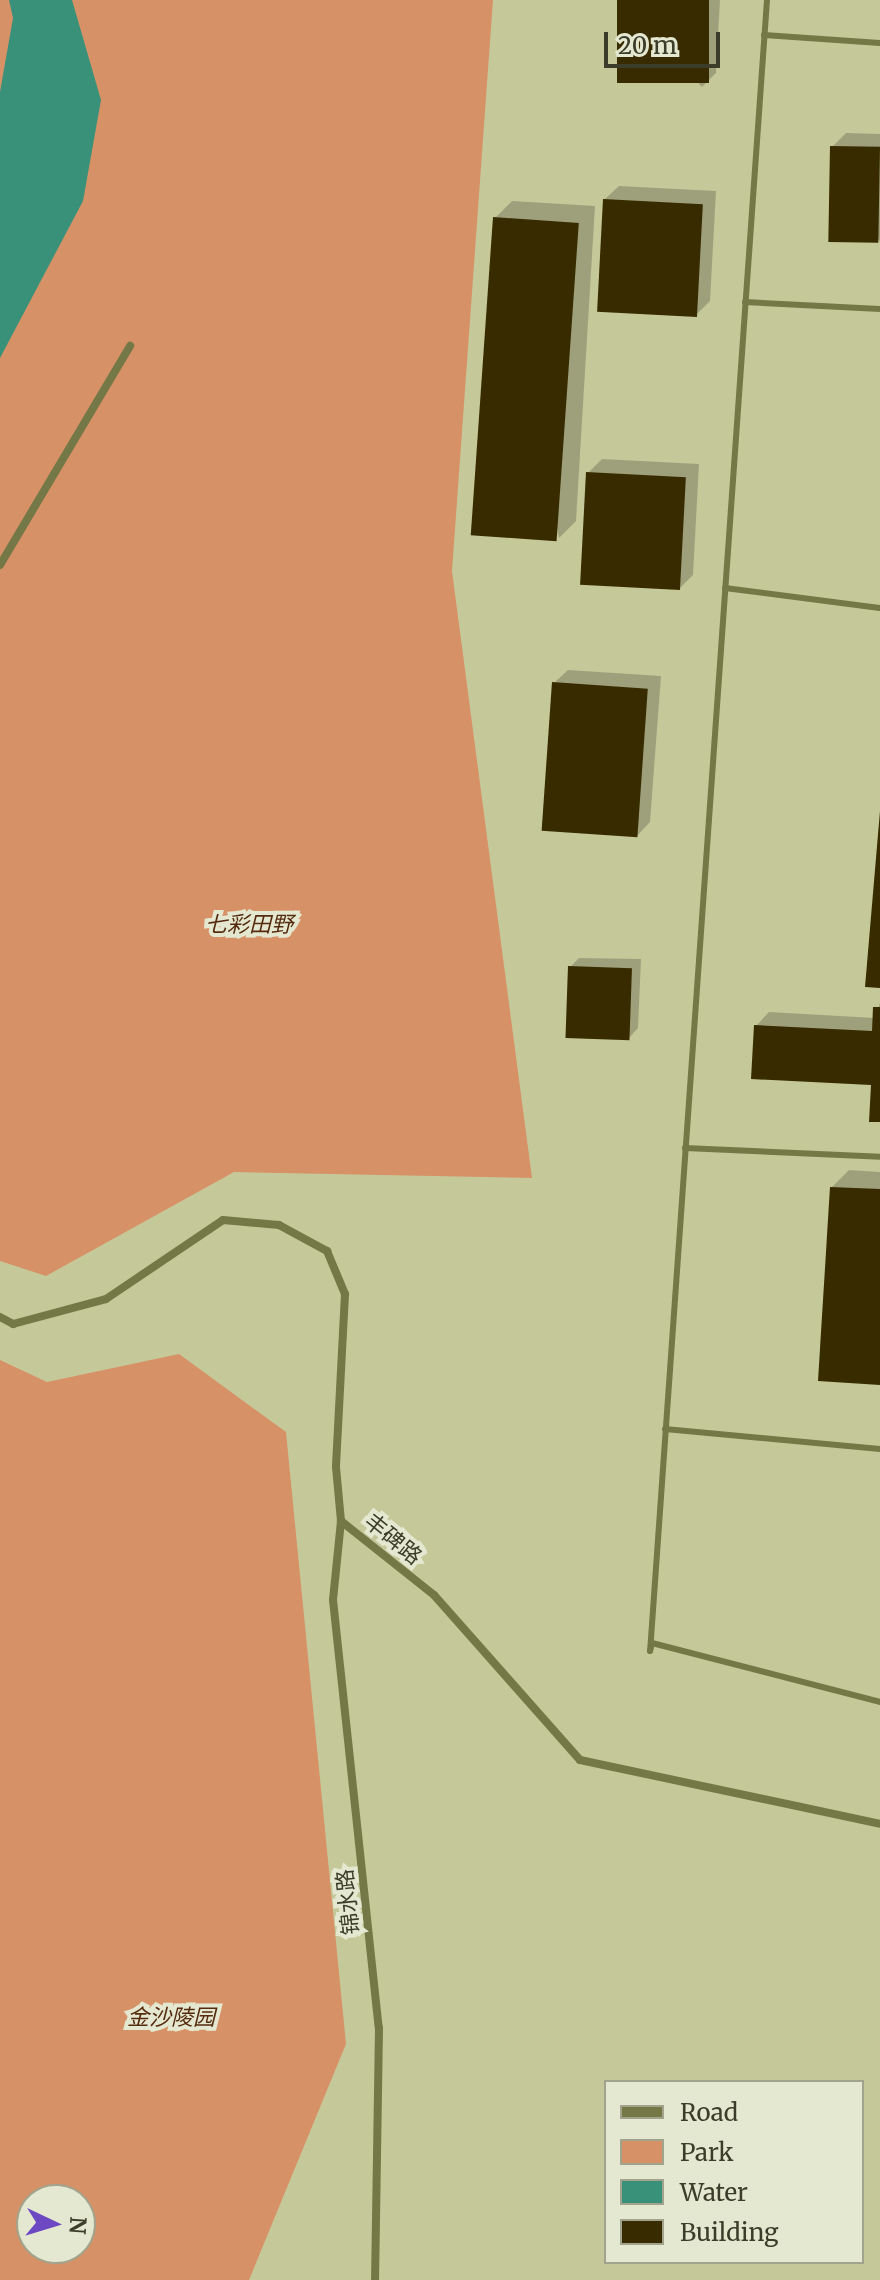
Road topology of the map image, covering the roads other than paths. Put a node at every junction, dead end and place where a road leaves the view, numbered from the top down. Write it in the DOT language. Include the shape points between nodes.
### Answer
graph roads {
  1 [pos="767,0"];
  2 [pos="764,35"];
  3 [pos="880,43"];
  4 [pos="745,302"];
  5 [pos="880,309"];
  6 [pos="130,346"];
  7 [pos="0,565"];
  8 [pos="725,588"];
  9 [pos="880,608"];
  10 [pos="685,1148"];
  11 [pos="880,1157"];
  12 [pos="0,1317"];
  13 [pos="665,1429"];
  14 [pos="880,1449"];
  15 [pos="341,1521"];
  16 [pos="880,1702"];
  17 [pos="880,1824"];
  18 [pos="375,2280"];
  1 -- 2 [label="lane"];
  2 -- 3 [label="lane"];
  2 -- 4 [label="lane"];
  4 -- 5 [label="lane"];
  4 -- 8 [label="lane"];
  6 -- 7 [label="street"];
  8 -- 9 [label="lane"];
  8 -- 10 [label="lane"];
  10 -- 11 [label="lane"];
  10 -- 13 [label="lane"];
  12 -- 15 [label="street, 丰碑路" via="13,1324 106,1299 223,1220 279,1225 327,1251 345,1294 336,1467"];
  13 -- 14 [label="lane"];
  13 -- 16 [label="lane" via="650,1651 652,1643"];
  15 -- 17 [label="street, 丰碑路" via="434,1595 580,1760"];
  15 -- 18 [label="street, 锦水路" via="333,1600 379,2028"];
}
